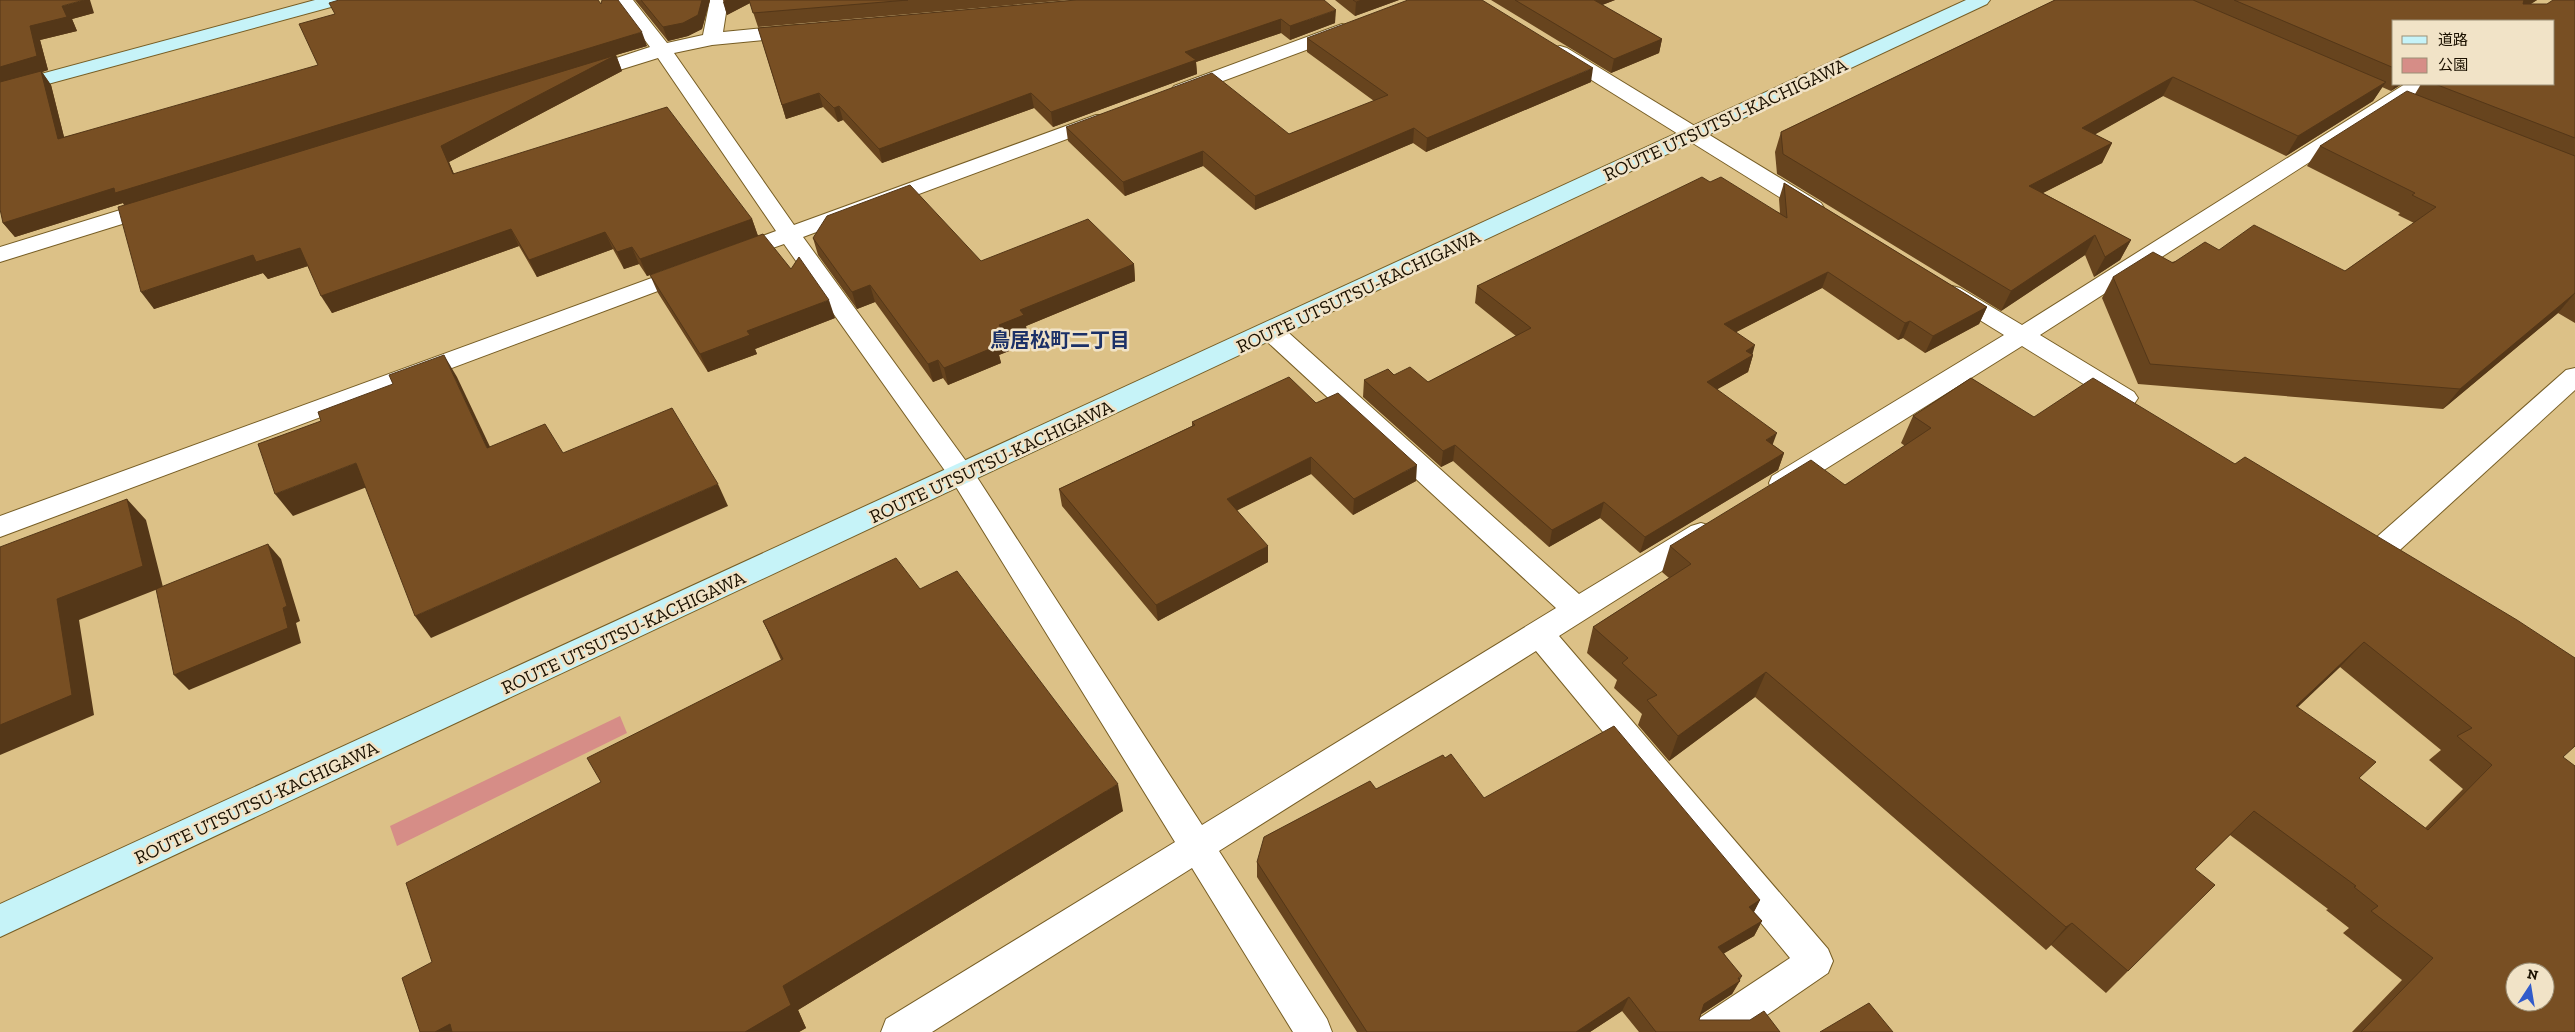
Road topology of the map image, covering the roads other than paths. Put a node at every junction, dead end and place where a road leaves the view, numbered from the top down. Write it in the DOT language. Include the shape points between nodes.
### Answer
graph roads {
  1 [pos="336,0"];
  2 [pos="624,0"];
  3 [pos="719,0"];
  4 [pos="1981,0"];
  5 [pos="1333,10"];
  6 [pos="810,30"];
  7 [pos="712,39"];
  8 [pos="1542,42"];
  9 [pos="662,50"];
  10 [pos="568,80"];
  11 [pos="0,91"];
  12 [pos="2398,96"];
  13 [pos="1159,98"];
  14 [pos="1122,111"];
  15 [pos="1694,134"];
  16 [pos="180,199"];
  17 [pos="1836,222"];
  18 [pos="789,234"];
  19 [pos="0,254"];
  20 [pos="1929,279"];
  21 [pos="1271,331"];
  22 [pos="2021,336"];
  23 [pos="2575,376"];
  24 [pos="2141,408"];
  25 [pos="962,475"];
  26 [pos="1761,496"];
  27 [pos="1719,522"];
  28 [pos="0,527"];
  29 [pos="2380,551"];
  30 [pos="1576,609"];
  31 [pos="1539,634"];
  32 [pos="1199,846"];
  33 [pos="0,920"];
  34 [pos="899,1032"];
  35 [pos="1314,1032"];
  36 [pos="1711,1032"];
  1 -- 11 [label="main road"];
  2 -- 9 [label="street"];
  3 -- 7 [label="street"];
  4 -- 15 [label="main road, ROUTE UTSUTSU-KACHIGAWA"];
  5 -- 13 [label="street" via="1358,24"];
  6 -- 7 [label="street"];
  7 -- 9 [label="street"];
  8 -- 15 [label="street"];
  9 -- 10 [label="street"];
  9 -- 18 [label="street"];
  12 -- 22 [label="street"];
  14 -- 18 [label="street"];
  15 -- 17 [label="street"];
  15 -- 21 [label="main road, ROUTE UTSUTSU-KACHIGAWA"];
  16 -- 19 [label="street"];
  18 -- 25 [label="street"];
  18 -- 28 [label="street"];
  20 -- 22 [label="street"];
  21 -- 25 [label="main road, ROUTE UTSUTSU-KACHIGAWA"];
  21 -- 30 [label="street"];
  22 -- 24 [label="street"];
  22 -- 26 [label="street"];
  23 -- 29 [label="street"];
  25 -- 32 [label="street"];
  25 -- 33 [label="main road, ROUTE UTSUTSU-KACHIGAWA"];
  27 -- 30 [label="street"];
  30 -- 31 [label="street"];
  31 -- 32 [label="street"];
  31 -- 36 [label="street" via="1815,961"];
  32 -- 34 [label="street"];
  32 -- 35 [label="street"];
}
